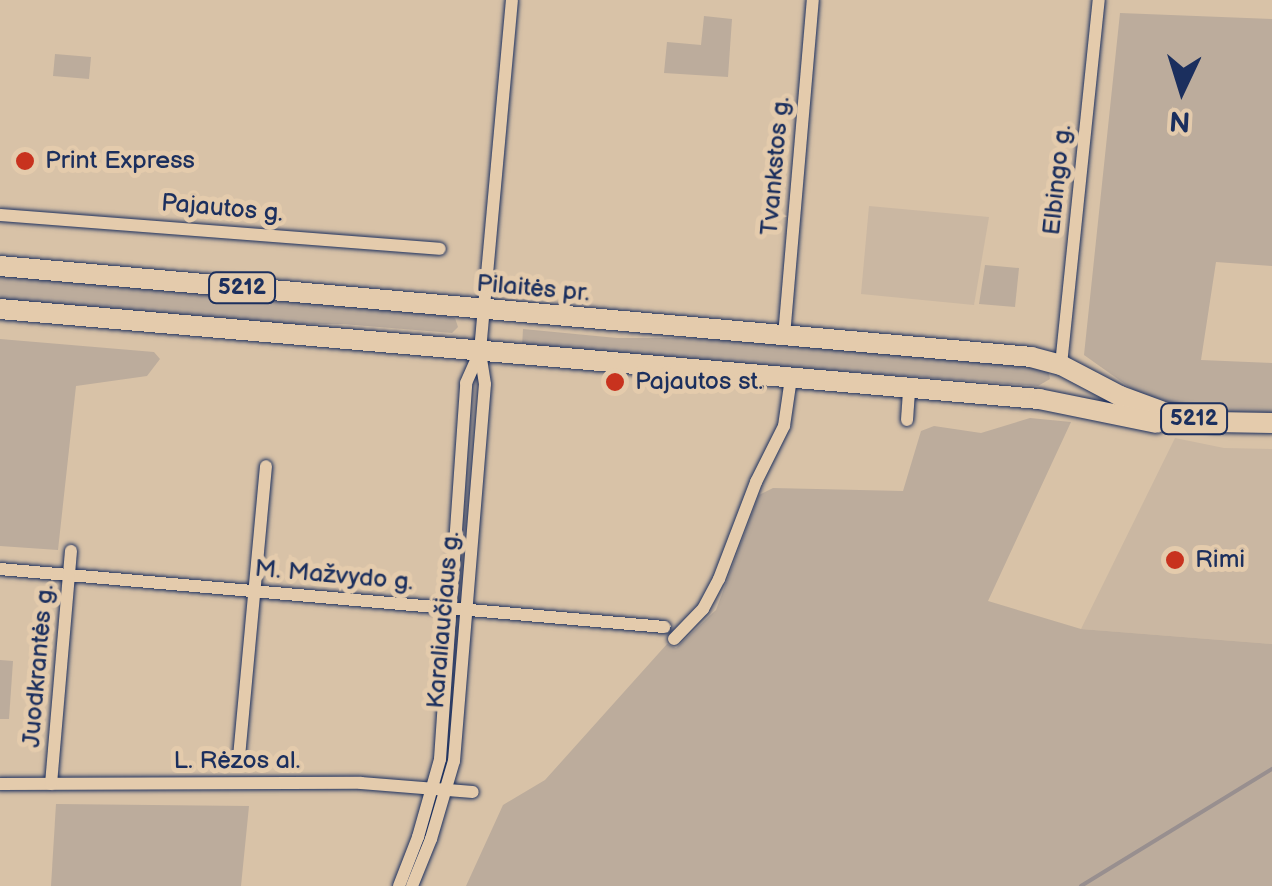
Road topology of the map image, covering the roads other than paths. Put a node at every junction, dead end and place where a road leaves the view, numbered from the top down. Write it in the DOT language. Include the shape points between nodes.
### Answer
graph roads {
  1 [pos="512,0"];
  2 [pos="813,0"];
  3 [pos="1099,0"];
  4 [pos="0,215"];
  5 [pos="440,249"];
  6 [pos="0,266"];
  7 [pos="0,310"];
  8 [pos="485,310"];
  9 [pos="784,336"];
  10 [pos="480,351"];
  11 [pos="1062,365"];
  12 [pos="790,378"];
  13 [pos="909,388"];
  14 [pos="1018,398"];
  15 [pos="906,420"];
  16 [pos="1272,423"];
  17 [pos="1272,436"];
  18 [pos="266,466"];
  19 [pos="71,550"];
  20 [pos="0,569"];
  21 [pos="69,575"];
  22 [pos="254,591"];
  23 [pos="460,609"];
  24 [pos="664,627"];
  25 [pos="674,639"];
  26 [pos="239,758"];
  27 [pos="0,784"];
  28 [pos="51,784"];
  29 [pos="441,787"];
  30 [pos="473,792"];
  31 [pos="399,886"];
  32 [pos="412,886"];
  1 -- 8 [label="street, Karaliaučiaus g."];
  2 -- 9 [label="street, Tvankstos g."];
  3 -- 11 [label="street, Elbingo g."];
  4 -- 5 [label="street, Pajautos g."];
  6 -- 8 [label="main road, Pilaitės pr. / 5212"];
  7 -- 10 [label="main road, 5212"];
  8 -- 9 [label="main road, Pilaitės pr. / 5212"];
  8 -- 10 [label="street, Karaliaučiaus g."];
  9 -- 11 [label="main road, Pilaitės pr. / 5212"];
  10 -- 12 [label="main road, 5212"];
  10 -- 23 [label="street, Karaliaučiaus g." via="485,384"];
  11 -- 14 [label="main road" via="1055,388"];
  11 -- 16 [label="main road, Pilaitės pr. / 5212" via="1164,412"];
  12 -- 13 [label="main road, 5212"];
  12 -- 25 [label="street" via="784,426 719,579 703,609"];
  13 -- 14 [label="main road, 5212"];
  13 -- 15 [label="street"];
  14 -- 17 [label="main road, 5212" via="1213,434"];
  18 -- 22 [label="street"];
  19 -- 21 [label="street, Juodkrantės g."];
  20 -- 21 [label="street, M. Mažvydo g."];
  21 -- 22 [label="street, M. Mažvydo g."];
  21 -- 28 [label="street, Juodkrantės g."];
  22 -- 23 [label="street, M. Mažvydo g."];
  22 -- 26 [label="street"];
  23 -- 24 [label="street, M. Mažvydo g."];
  23 -- 29 [label="street, Karaliaučiaus g."];
  27 -- 28 [label="street, L. Rėzos al."];
  28 -- 29 [label="street, L. Rėzos al."];
  29 -- 30 [label="street, L. Rėzos al."];
  29 -- 31 [label="street, Karaliaučiaus g."];
  29 -- 32 [label="street, Karaliaučiaus g."];
}
